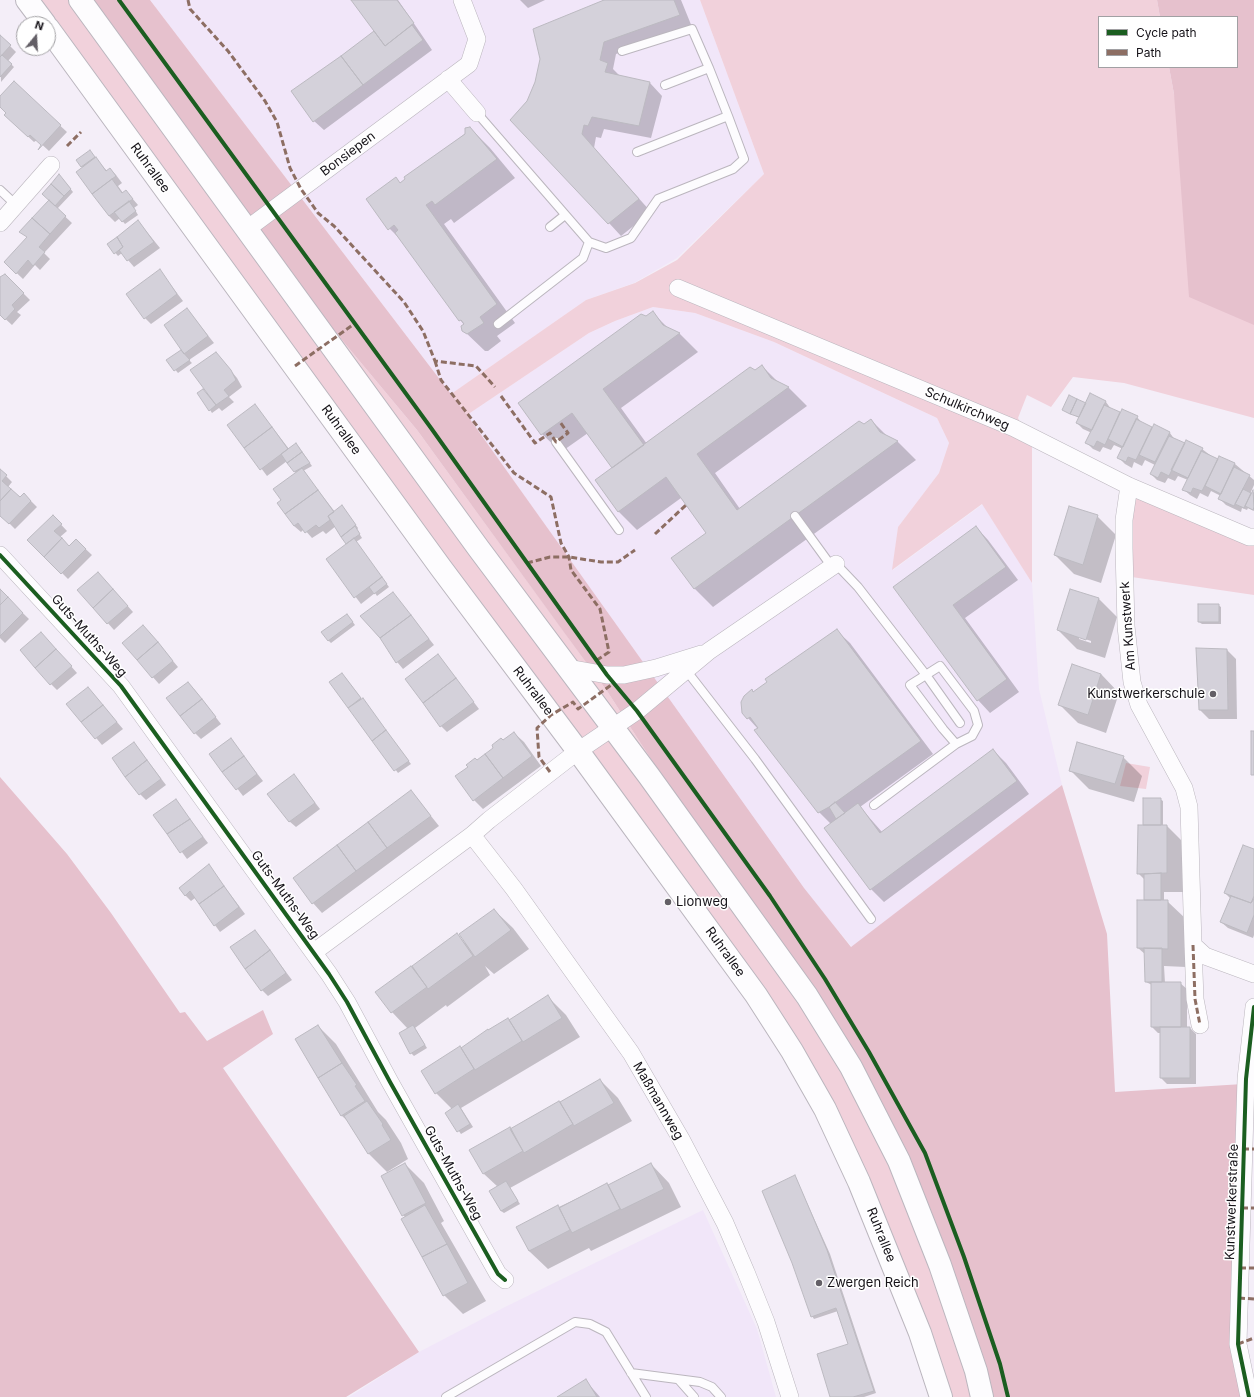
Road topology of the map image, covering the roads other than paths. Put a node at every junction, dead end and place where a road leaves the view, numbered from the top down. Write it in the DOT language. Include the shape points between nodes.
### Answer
graph roads {
  1 [pos="27,0"];
  2 [pos="80,0"];
  3 [pos="462,0"];
  4 [pos="39,16"];
  5 [pos="56,39"];
  6 [pos="622,51"];
  7 [pos="710,68"];
  8 [pos="448,79"];
  9 [pos="665,85"];
  10 [pos="477,113"];
  11 [pos="728,116"];
  12 [pos="637,152"];
  13 [pos="52,165"];
  14 [pos="0,190"];
  15 [pos="16,205"];
  16 [pos="565,215"];
  17 [pos="0,223"];
  18 [pos="550,227"];
  19 [pos="247,229"];
  20 [pos="589,242"];
  21 [pos="678,288"];
  22 [pos="498,324"];
  23 [pos="556,442"];
  24 [pos="1129,486"];
  25 [pos="795,516"];
  26 [pos="619,530"];
  27 [pos="1254,537"];
  28 [pos="0,556"];
  29 [pos="834,565"];
  30 [pos="709,651"];
  31 [pos="568,668"];
  32 [pos="686,670"];
  33 [pos="926,676"];
  34 [pos="960,723"];
  35 [pos="613,728"];
  36 [pos="956,744"];
  37 [pos="578,751"];
  38 [pos="874,805"];
  39 [pos="472,835"];
  40 [pos="871,919"];
  41 [pos="1193,945"];
  42 [pos="314,952"];
  43 [pos="1254,974"];
  44 [pos="1254,1007"];
  45 [pos="1200,1025"];
  46 [pos="505,1280"];
  47 [pos="631,1373"];
  48 [pos="680,1380"];
  49 [pos="446,1397"];
  50 [pos="646,1397"];
  51 [pos="694,1397"];
  52 [pos="721,1397"];
  53 [pos="790,1397"];
  54 [pos="941,1397"];
  55 [pos="982,1397"];
  56 [pos="1250,1397"];
  1 -- 4 [label="main road"];
  2 -- 19 [label="main road"];
  3 -- 8 [label="street, Bonsiepen" via="477,39 469,64"];
  5 -- 37 [label="main road, Ruhrallee" via="441,568"];
  6 -- 7 [label="lane" via="692,29"];
  7 -- 9 [label="lane"];
  7 -- 11 [label="lane"];
  8 -- 10 [label="street"];
  8 -- 19 [label="street, Bonsiepen"];
  10 -- 16 [label="lane"];
  11 -- 12 [label="lane"];
  11 -- 20 [label="lane" via="744,159 733,168 658,199 631,238 606,248"];
  13 -- 15 [label="street"];
  14 -- 15 [label="lane"];
  15 -- 17 [label="street"];
  16 -- 18 [label="lane"];
  16 -- 20 [label="lane"];
  19 -- 31 [label="main road"];
  20 -- 22 [label="lane" via="583,258"];
  21 -- 24 [label="street, Schulkirchweg" via="1014,428"];
  23 -- 26 [label="lane"];
  24 -- 27 [label="street, Schulkirchweg"];
  24 -- 41 [label="street, Am Kunstwerk" via="1124,520 1126,626 1132,682 1139,705 1184,788 1189,807"];
  25 -- 29 [label="lane"];
  28 -- 42 [label="street, Guts-Muths-Weg" via="121,686"];
  29 -- 30 [label="street"];
  29 -- 33 [label="lane" via="858,587"];
  30 -- 31 [label="street" via="624,675 607,675"];
  30 -- 32 [label="street"];
  31 -- 35 [label="main road"];
  32 -- 35 [label="street"];
  32 -- 40 [label="lane" via="755,759"];
  33 -- 34 [label="lane"];
  33 -- 36 [label="lane" via="910,685"];
  33 -- 36 [label="lane" via="940,666 974,711 978,725 972,736"];
  35 -- 37 [label="street"];
  35 -- 55 [label="main road" via="758,926 807,996 851,1067 899,1161 940,1265 976,1371"];
  36 -- 38 [label="lane"];
  37 -- 39 [label="street"];
  37 -- 54 [label="main road, Ruhrallee" via="756,995 792,1051 825,1110 859,1182 920,1333"];
  39 -- 42 [label="street"];
  39 -- 53 [label="street, Maßmannweg" via="514,889 631,1053 681,1139 746,1272 766,1322"];
  41 -- 43 [label="street" via="1205,956"];
  41 -- 45 [label="street, Am Kunstwerk" via="1195,999"];
  42 -- 46 [label="street, Guts-Muths-Weg" via="347,1002 498,1274"];
  44 -- 56 [label="street, Kunstwerkerstraße" via="1246,1079 1238,1344 1244,1380"];
  47 -- 48 [label="lane"];
  47 -- 49 [label="lane" via="606,1332 590,1324 575,1322"];
  47 -- 50 [label="lane"];
  48 -- 51 [label="lane"];
  48 -- 52 [label="lane" via="700,1382 712,1387"];
}
